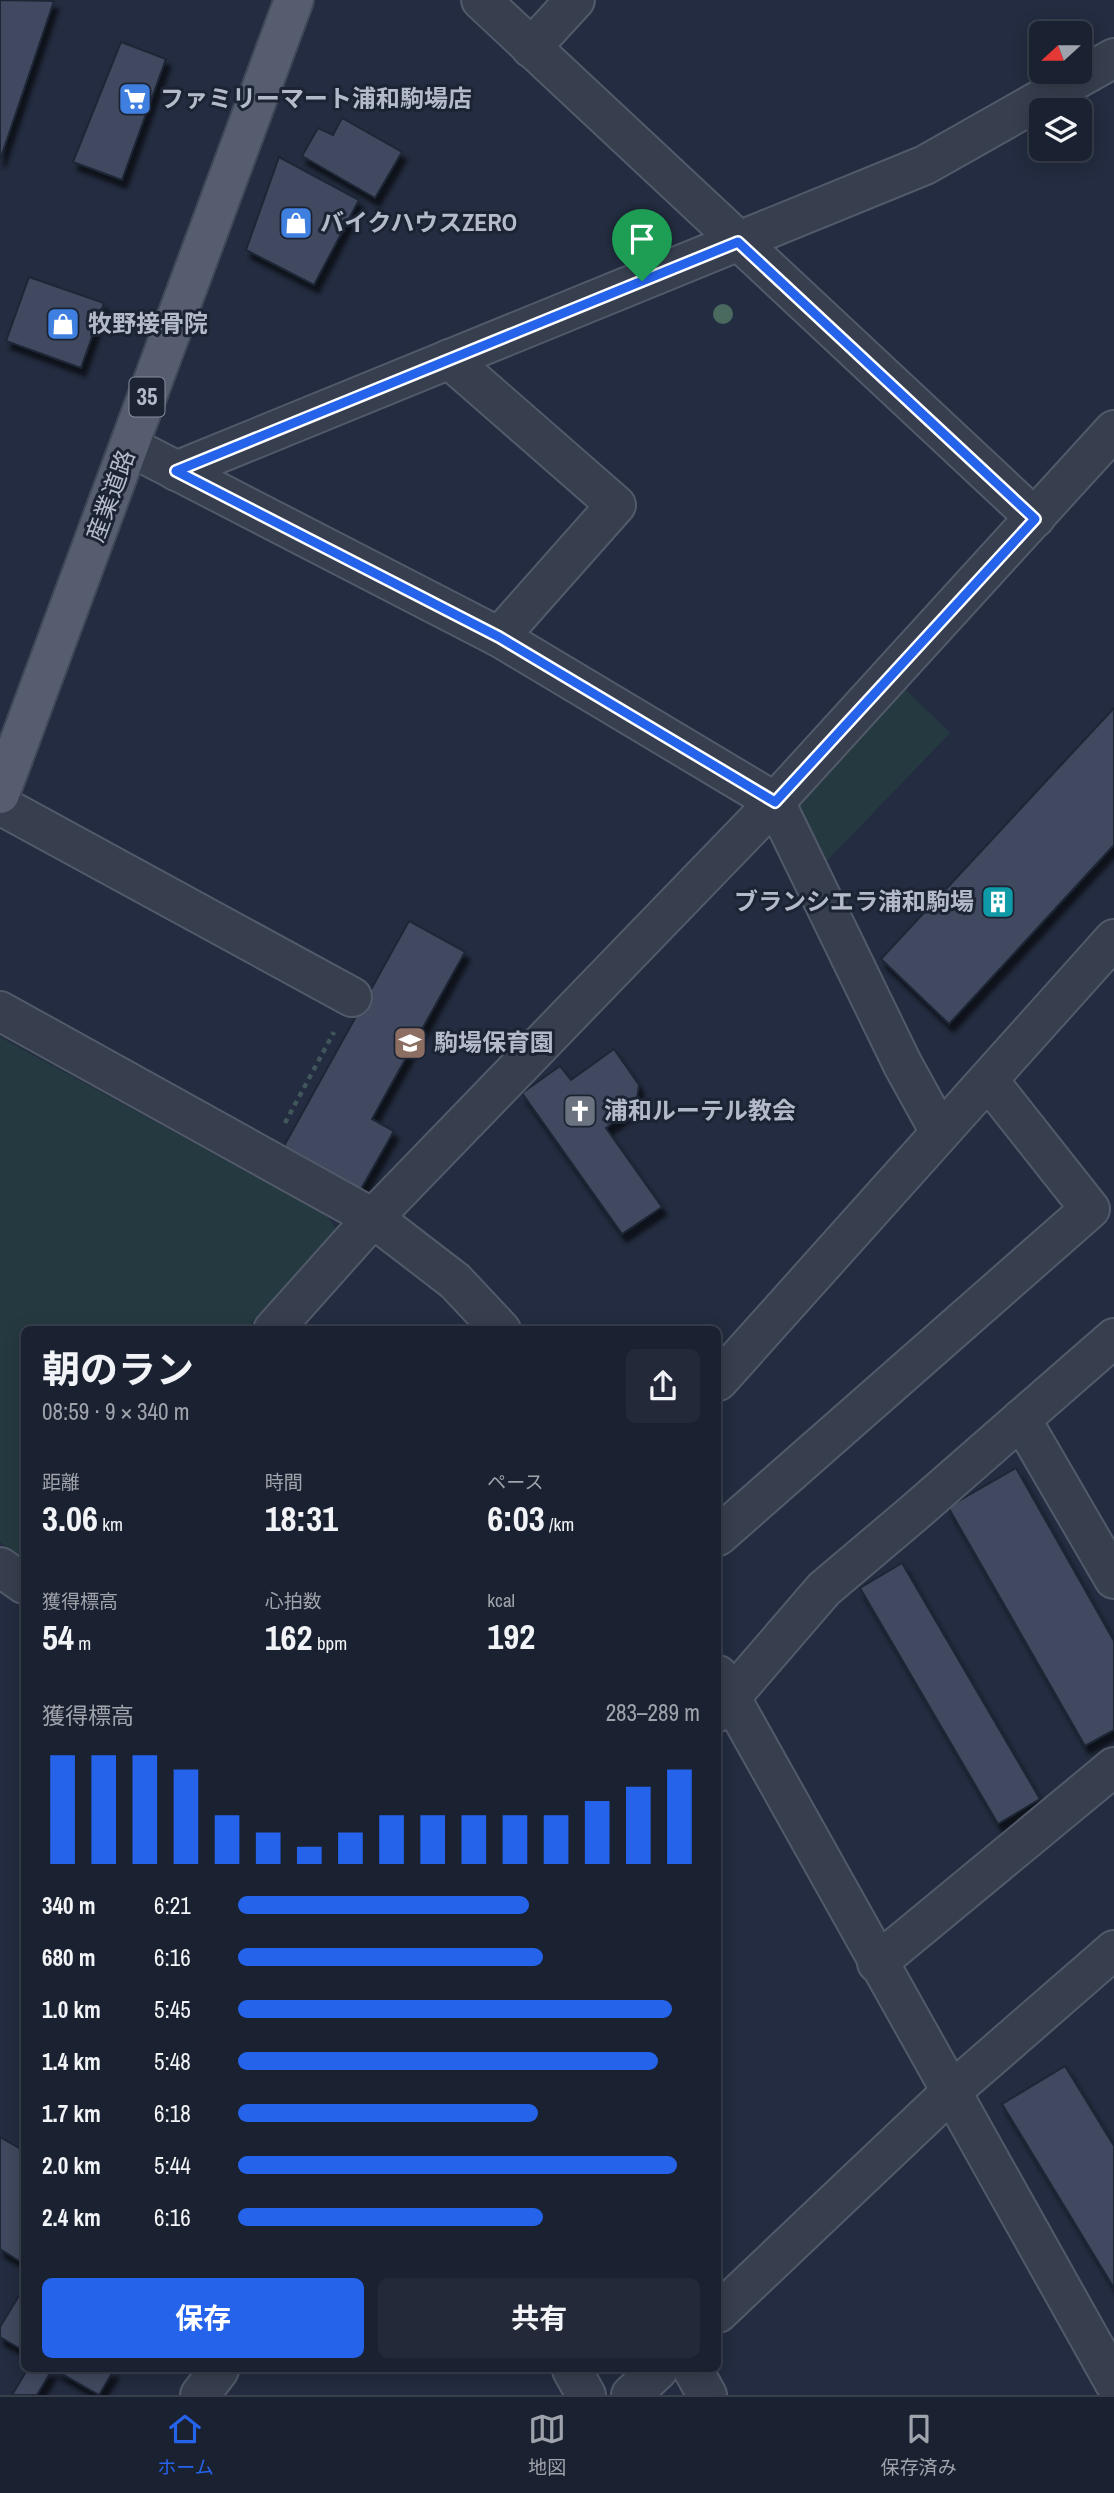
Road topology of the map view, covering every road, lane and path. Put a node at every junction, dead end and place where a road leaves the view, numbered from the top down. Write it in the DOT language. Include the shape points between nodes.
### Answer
graph roads {
  1 [pos="294,0"];
  2 [pos="481,0"];
  3 [pos="575,0"];
  4 [pos="531,48"];
  5 [pos="1114,58"];
  6 [pos="738,242"];
  7 [pos="449,359"];
  8 [pos="1114,430"];
  9 [pos="129,446"];
  10 [pos="176,471"];
  11 [pos="1035,519"];
  12 [pos="499,637"];
  13 [pos="9,740"];
  14 [pos="0,794"];
  15 [pos="775,802"];
  16 [pos="0,805"];
  17 [pos="1114,939"];
  18 [pos="352,997"];
  19 [pos="0,1012"];
  20 [pos="988,1080"];
  21 [pos="940,1132"];
  22 [pos="266,1159"];
  23 [pos="373,1218"];
  24 [pos="277,1326"];
  25 [pos="497,1326"];
  26 [pos="1114,1338"];
  27 [pos="721,1378"];
  28 [pos="1021,1419"];
  29 [pos="721,1533"];
  30 [pos="0,1567"];
  31 [pos="1114,1578"];
  32 [pos="21,1582"];
  33 [pos="721,1694"];
  34 [pos="1114,1767"];
  35 [pos="1114,1950"];
  36 [pos="877,1963"];
  37 [pos="952,2091"];
  38 [pos="721,2310"];
  39 [pos="217,2372"];
  40 [pos="573,2372"];
  41 [pos="656,2372"];
  42 [pos="694,2372"];
  43 [pos="1114,2382"];
  44 [pos="200,2395"];
  45 [pos="586,2395"];
  46 [pos="631,2395"];
  47 [pos="707,2395"];
  1 -- 9 [label="main road, 産業道路 / 35"];
  2 -- 4 [label="street"];
  3 -- 4 [label="street"];
  4 -- 6 [label="street"];
  5 -- 6 [label="street" via="925,165"];
  6 -- 7 [label="street"];
  6 -- 11 [label="street"];
  7 -- 10 [label="street"];
  7 -- 12 [label="street" via="616,505"];
  8 -- 11 [label="street"];
  9 -- 10 [label="street"];
  9 -- 13 [label="main road, 産業道路 / 35"];
  10 -- 12 [label="street"];
  11 -- 15 [label="street"];
  12 -- 15 [label="street"];
  13 -- 14 [label="main road, 産業道路 / 35"];
  15 -- 21 [label="street"];
  15 -- 23 [label="street"];
  16 -- 18 [label="street"];
  17 -- 20 [label="street"];
  18 -- 22 [label="path"];
  19 -- 22 [label="street"];
  20 -- 21 [label="street"];
  20 -- 29 [label="street" via="1090,1209"];
  21 -- 27 [label="street"];
  22 -- 23 [label="street"];
  23 -- 24 [label="street"];
  23 -- 25 [label="street" via="455,1281"];
  26 -- 28 [label="street"];
  28 -- 31 [label="street"];
  28 -- 33 [label="street" via="824,1589"];
  30 -- 32 [label="street"];
  33 -- 36 [label="street"];
  34 -- 36 [label="street"];
  35 -- 37 [label="street"];
  36 -- 37 [label="street"];
  37 -- 38 [label="street"];
  37 -- 43 [label="street"];
  39 -- 44 [label="street"];
  40 -- 45 [label="street"];
  41 -- 46 [label="street"];
  42 -- 47 [label="street"];
}
